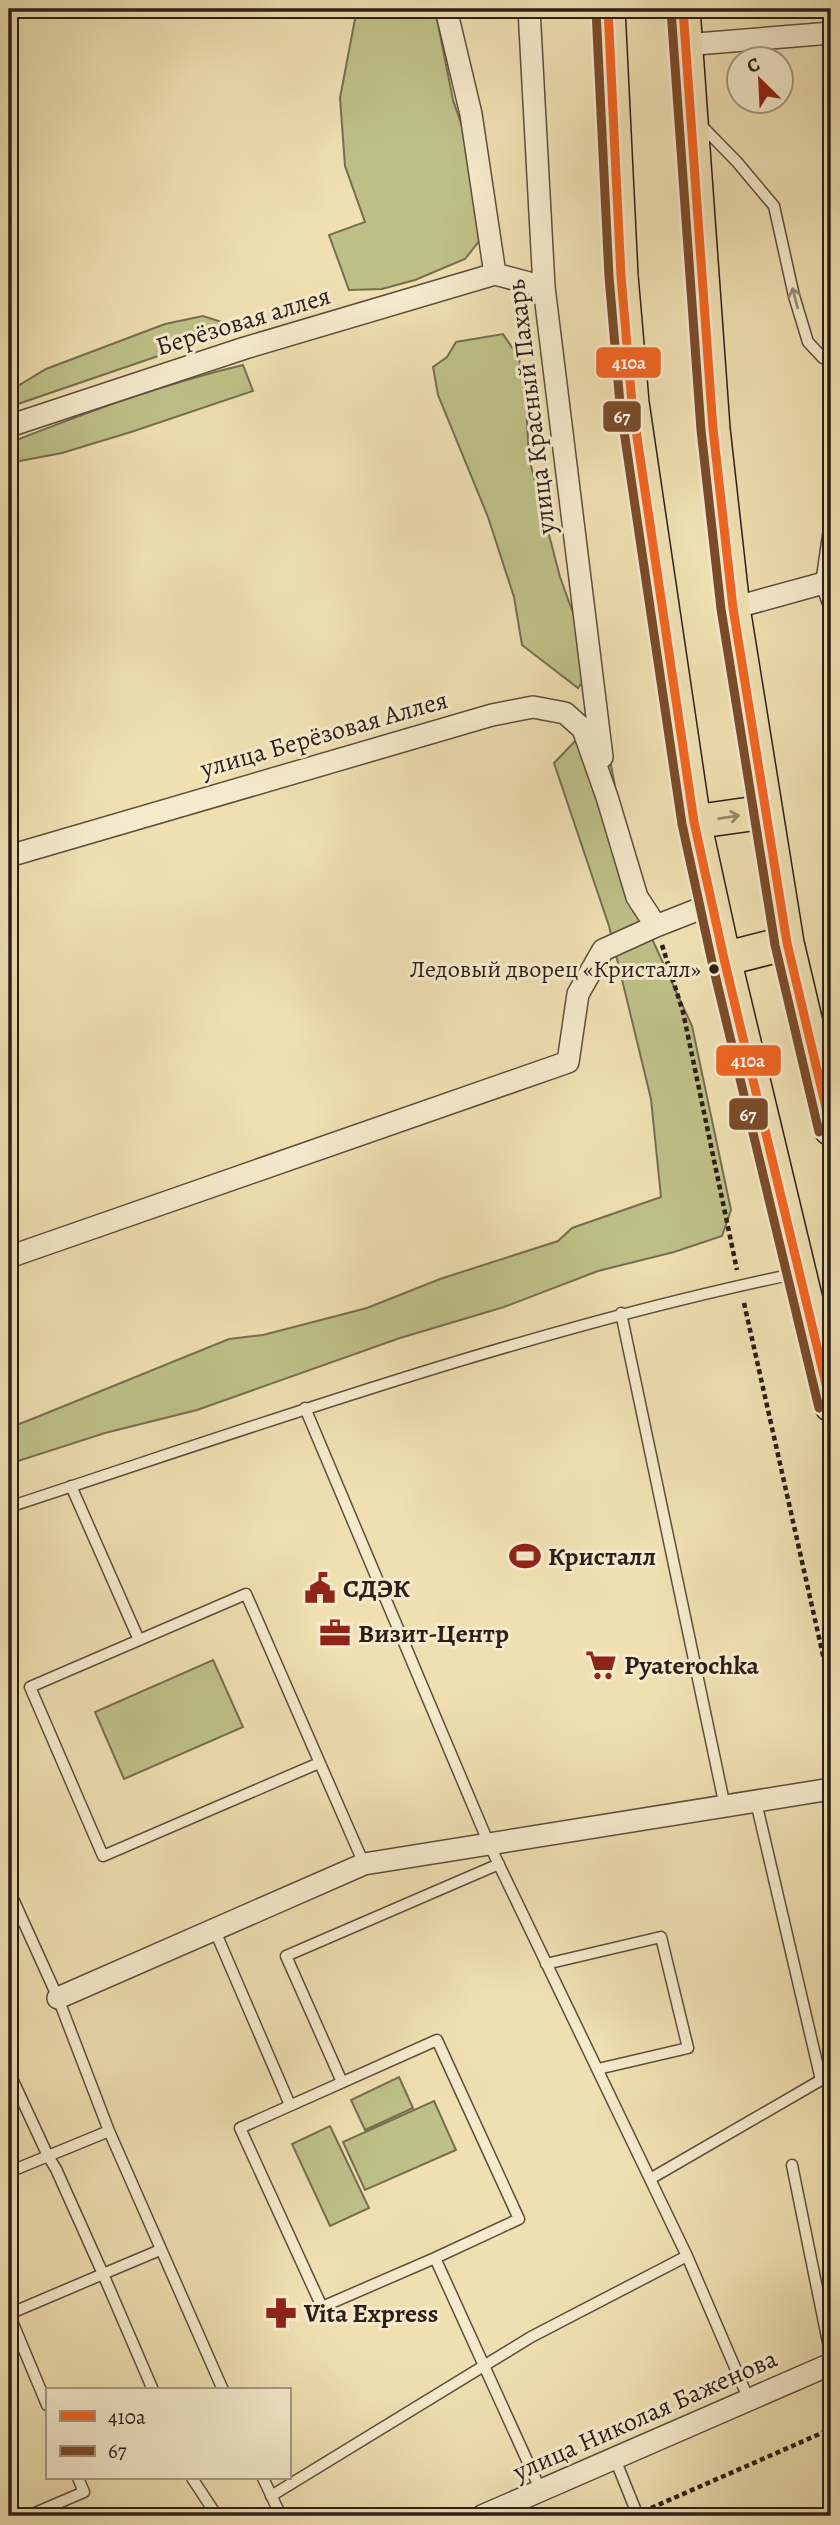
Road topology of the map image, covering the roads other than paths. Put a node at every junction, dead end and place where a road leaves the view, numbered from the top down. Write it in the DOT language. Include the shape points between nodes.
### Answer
graph roads {
  1 [pos="446,9"];
  2 [pos="529,9"];
  3 [pos="608,9"];
  4 [pos="683,9"];
  5 [pos="831,33"];
  6 [pos="684,45"];
  7 [pos="689,113"];
  8 [pos="495,274"];
  9 [pos="544,286"];
  10 [pos="823,358"];
  11 [pos="9,426"];
  12 [pos="831,514"];
  13 [pos="826,582"];
  14 [pos="733,608"];
  15 [pos="831,612"];
  16 [pos="607,797"];
  17 [pos="764,812"];
  18 [pos="694,822"];
  19 [pos="9,856"];
  20 [pos="712,904"];
  21 [pos="656,926"];
  22 [pos="787,943"];
  23 [pos="724,958"];
  24 [pos="831,1129"];
  25 [pos="9,1257"];
  26 [pos="799,1272"];
  27 [pos="621,1313"];
  28 [pos="831,1405"];
  29 [pos="305,1408"];
  30 [pos="71,1486"];
  31 [pos="9,1507"];
  32 [pos="139,1640"];
  33 [pos="319,1763"];
  34 [pos="831,1789"];
  35 [pos="756,1802"];
  36 [pos="725,1807"];
  37 [pos="489,1844"];
  38 [pos="364,1864"];
  39 [pos="499,1864"];
  40 [pos="9,1890"];
  41 [pos="22,1919"];
  42 [pos="9,1924"];
  43 [pos="215,1931"];
  44 [pos="546,1964"];
  45 [pos="58,1998"];
  46 [pos="598,2069"];
  47 [pos="9,2072"];
  48 [pos="342,2082"];
  49 [pos="290,2105"];
  50 [pos="108,2131"];
  51 [pos="48,2156"];
  52 [pos="792,2165"];
  53 [pos="9,2172"];
  54 [pos="650,2179"];
  55 [pos="160,2250"];
  56 [pos="687,2256"];
  57 [pos="435,2258"];
  58 [pos="103,2274"];
  59 [pos="9,2314"];
  60 [pos="831,2357"];
  61 [pos="831,2364"];
  62 [pos="485,2366"];
  63 [pos="152,2388"];
  64 [pos="222,2388"];
  65 [pos="749,2400"];
  66 [pos="46,2403"];
  67 [pos="615,2459"];
  68 [pos="79,2480"];
  69 [pos="193,2480"];
  70 [pos="264,2480"];
  71 [pos="541,2491"];
  72 [pos="271,2496"];
  73 [pos="279,2514"];
  74 [pos="638,2515"];
  75 [pos="28,2516"];
  76 [pos="217,2516"];
  77 [pos="263,2516"];
  78 [pos="482,2516"];
  1 -- 8 [label="street" via="471,114"];
  2 -- 9 [label="street, улица Красный Пахарь"];
  3 -- 18 [label="main road" via="632,404"];
  4 -- 6 [label="main road"];
  5 -- 6 [label="street"];
  6 -- 7 [label="main road"];
  10 -- 7 [label="lane, one-way" via="808,342 774,206"];
  7 -- 14 [label="main road" via="713,429"];
  8 -- 9 [label="street"];
  8 -- 11 [label="street, Берёзовая аллея" via="245,348"];
  9 -- 16 [label="street, улица Красный Пахарь"];
  12 -- 13 [label="lane"];
  13 -- 14 [label="street"];
  13 -- 15 [label="lane"];
  14 -- 17 [label="main road"];
  16 -- 19 [label="street, улица Берёзовая Аллея" via="583,729 565,713 533,706"];
  16 -- 21 [label="street" via="637,897"];
  18 -- 17 [label="main road, one-way"];
  17 -- 22 [label="main road"];
  18 -- 20 [label="main road"];
  20 -- 21 [label="street"];
  20 -- 23 [label="main road"];
  21 -- 25 [label="street" via="603,950 578,994 568,1062"];
  22 -- 23 [label="main road"];
  22 -- 24 [label="main road"];
  23 -- 26 [label="main road"];
  26 -- 27 [label="lane"];
  26 -- 28 [label="main road"];
  27 -- 29 [label="lane"];
  27 -- 36 [label="lane"];
  29 -- 30 [label="lane"];
  29 -- 37 [label="lane"];
  30 -- 31 [label="lane"];
  30 -- 32 [label="lane"];
  32 -- 33 [label="lane" via="246,1594"];
  32 -- 33 [label="lane" via="30,1687 103,1856"];
  33 -- 38 [label="lane"];
  34 -- 35 [label="street"];
  35 -- 36 [label="street"];
  35 -- 54 [label="lane" via="821,2080"];
  36 -- 37 [label="street"];
  37 -- 38 [label="street"];
  37 -- 39 [label="lane"];
  38 -- 43 [label="street"];
  39 -- 44 [label="lane"];
  39 -- 48 [label="lane" via="286,1956"];
  40 -- 41 [label="lane"];
  41 -- 42 [label="lane"];
  41 -- 45 [label="lane"];
  43 -- 45 [label="street"];
  43 -- 49 [label="lane"];
  44 -- 46 [label="lane"];
  44 -- 46 [label="lane" via="661,1937 688,2048"];
  45 -- 50 [label="lane"];
  46 -- 54 [label="lane"];
  47 -- 51 [label="lane"];
  48 -- 49 [label="lane"];
  48 -- 57 [label="lane" via="437,2040 519,2219"];
  49 -- 57 [label="lane" via="240,2128 322,2307"];
  50 -- 51 [label="lane"];
  50 -- 55 [label="lane"];
  51 -- 53 [label="lane"];
  51 -- 58 [label="lane"];
  52 -- 60 [label="lane"];
  54 -- 56 [label="lane"];
  55 -- 58 [label="lane"];
  55 -- 64 [label="lane"];
  56 -- 62 [label="lane"];
  56 -- 65 [label="lane"];
  57 -- 62 [label="lane"];
  58 -- 59 [label="lane"];
  58 -- 63 [label="lane"];
  59 -- 66 [label="lane"];
  61 -- 65 [label="street, улица Николая Баженова"];
  62 -- 71 [label="lane"];
  62 -- 72 [label="lane"];
  65 -- 67 [label="street, улица Николая Баженова"];
  67 -- 71 [label="street, улица Николая Баженова"];
  67 -- 74 [label="lane"];
  68 -- 75 [label="lane" via="84,2492"];
  69 -- 76 [label="lane"];
  70 -- 72 [label="lane"];
  71 -- 78 [label="street, улица Николая Баженова"];
  72 -- 73 [label="lane"];
  73 -- 77 [label="lane"];
}
